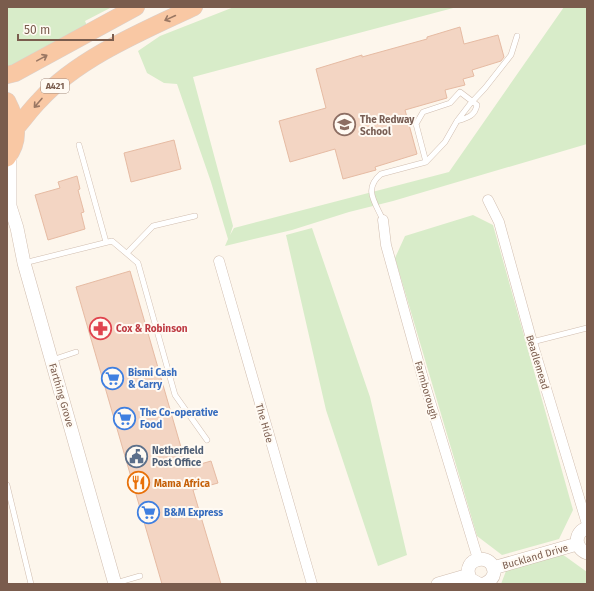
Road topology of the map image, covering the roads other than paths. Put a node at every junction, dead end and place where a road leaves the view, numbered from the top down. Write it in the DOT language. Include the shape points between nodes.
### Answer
graph roads {
  1 [pos="135,7"];
  2 [pos="194,7"];
  3 [pos="517,36"];
  4 [pos="7,75"];
  5 [pos="473,100"];
  6 [pos="7,101"];
  7 [pos="457,121"];
  8 [pos="16,128"];
  9 [pos="79,145"];
  10 [pos="8,156"];
  11 [pos="426,162"];
  12 [pos="488,200"];
  13 [pos="8,204"];
  14 [pos="195,216"];
  15 [pos="383,220"];
  16 [pos="106,242"];
  17 [pos="127,253"];
  18 [pos="219,262"];
  19 [pos="24,263"];
  20 [pos="587,328"];
  21 [pos="532,342"];
  22 [pos="76,352"];
  23 [pos="51,360"];
  24 [pos="207,440"];
  25 [pos="7,485"];
  26 [pos="8,494"];
  27 [pos="587,524"];
  28 [pos="587,528"];
  29 [pos="582,548"];
  30 [pos="478,559"];
  31 [pos="493,568"];
  32 [pos="469,575"];
  33 [pos="140,576"];
  34 [pos="31,584"];
  35 [pos="115,584"];
  36 [pos="312,584"];
  37 [pos="438,584"];
  38 [pos="479,584"];
  39 [pos="484,584"];
  4 -- 1 [label="highway, one-way"];
  2 -- 8 [label="highway, A421, one-way" via="101,53 68,75 40,99"];
  3 -- 5 [label="lane" via="511,55"];
  5 -- 7 [label="lane"];
  5 -- 7 [label="lane" via="477,105 473,114"];
  5 -- 11 [label="lane" via="460,92 450,103 423,112 416,124"];
  6 -- 8 [label="highway" via="14,113"];
  7 -- 11 [label="lane" via="445,142"];
  8 -- 10 [label="highway" via="16,137"];
  9 -- 16 [label="lane"];
  10 -- 13 [label="street, Farthing Grove"];
  11 -- 15 [label="lane" via="381,174 375,179 371,191"];
  12 -- 21 [label="street, Beadlemead" via="499,222"];
  13 -- 19 [label="street, Farthing Grove" via="17,228"];
  14 -- 17 [label="lane" via="153,226"];
  15 -- 30 [label="street, Farmborough" via="386,245 422,375"];
  16 -- 17 [label="lane" via="112,241"];
  16 -- 19 [label="lane"];
  17 -- 24 [label="lane" via="138,263 175,395"];
  18 -- 36 [label="street, The Hide"];
  19 -- 23 [label="street, Farthing Grove"];
  20 -- 21 [label="lane"];
  21 -- 27 [label="street, Beadlemead"];
  22 -- 23 [label="lane"];
  23 -- 35 [label="street, Farthing Grove"];
  25 -- 26 [label="lane"];
  26 -- 34 [label="lane"];
  28 -- 29 [label="street" via="581,530 577,540"];
  29 -- 31 [label="street, Buckland Drive"];
  30 -- 31 [label="street" via="489,562"];
  30 -- 32 [label="street" via="471,563"];
  31 -- 39 [label="street" via="491,580"];
  32 -- 37 [label="street"];
  32 -- 38 [label="street"];
  33 -- 35 [label="lane"];
}
